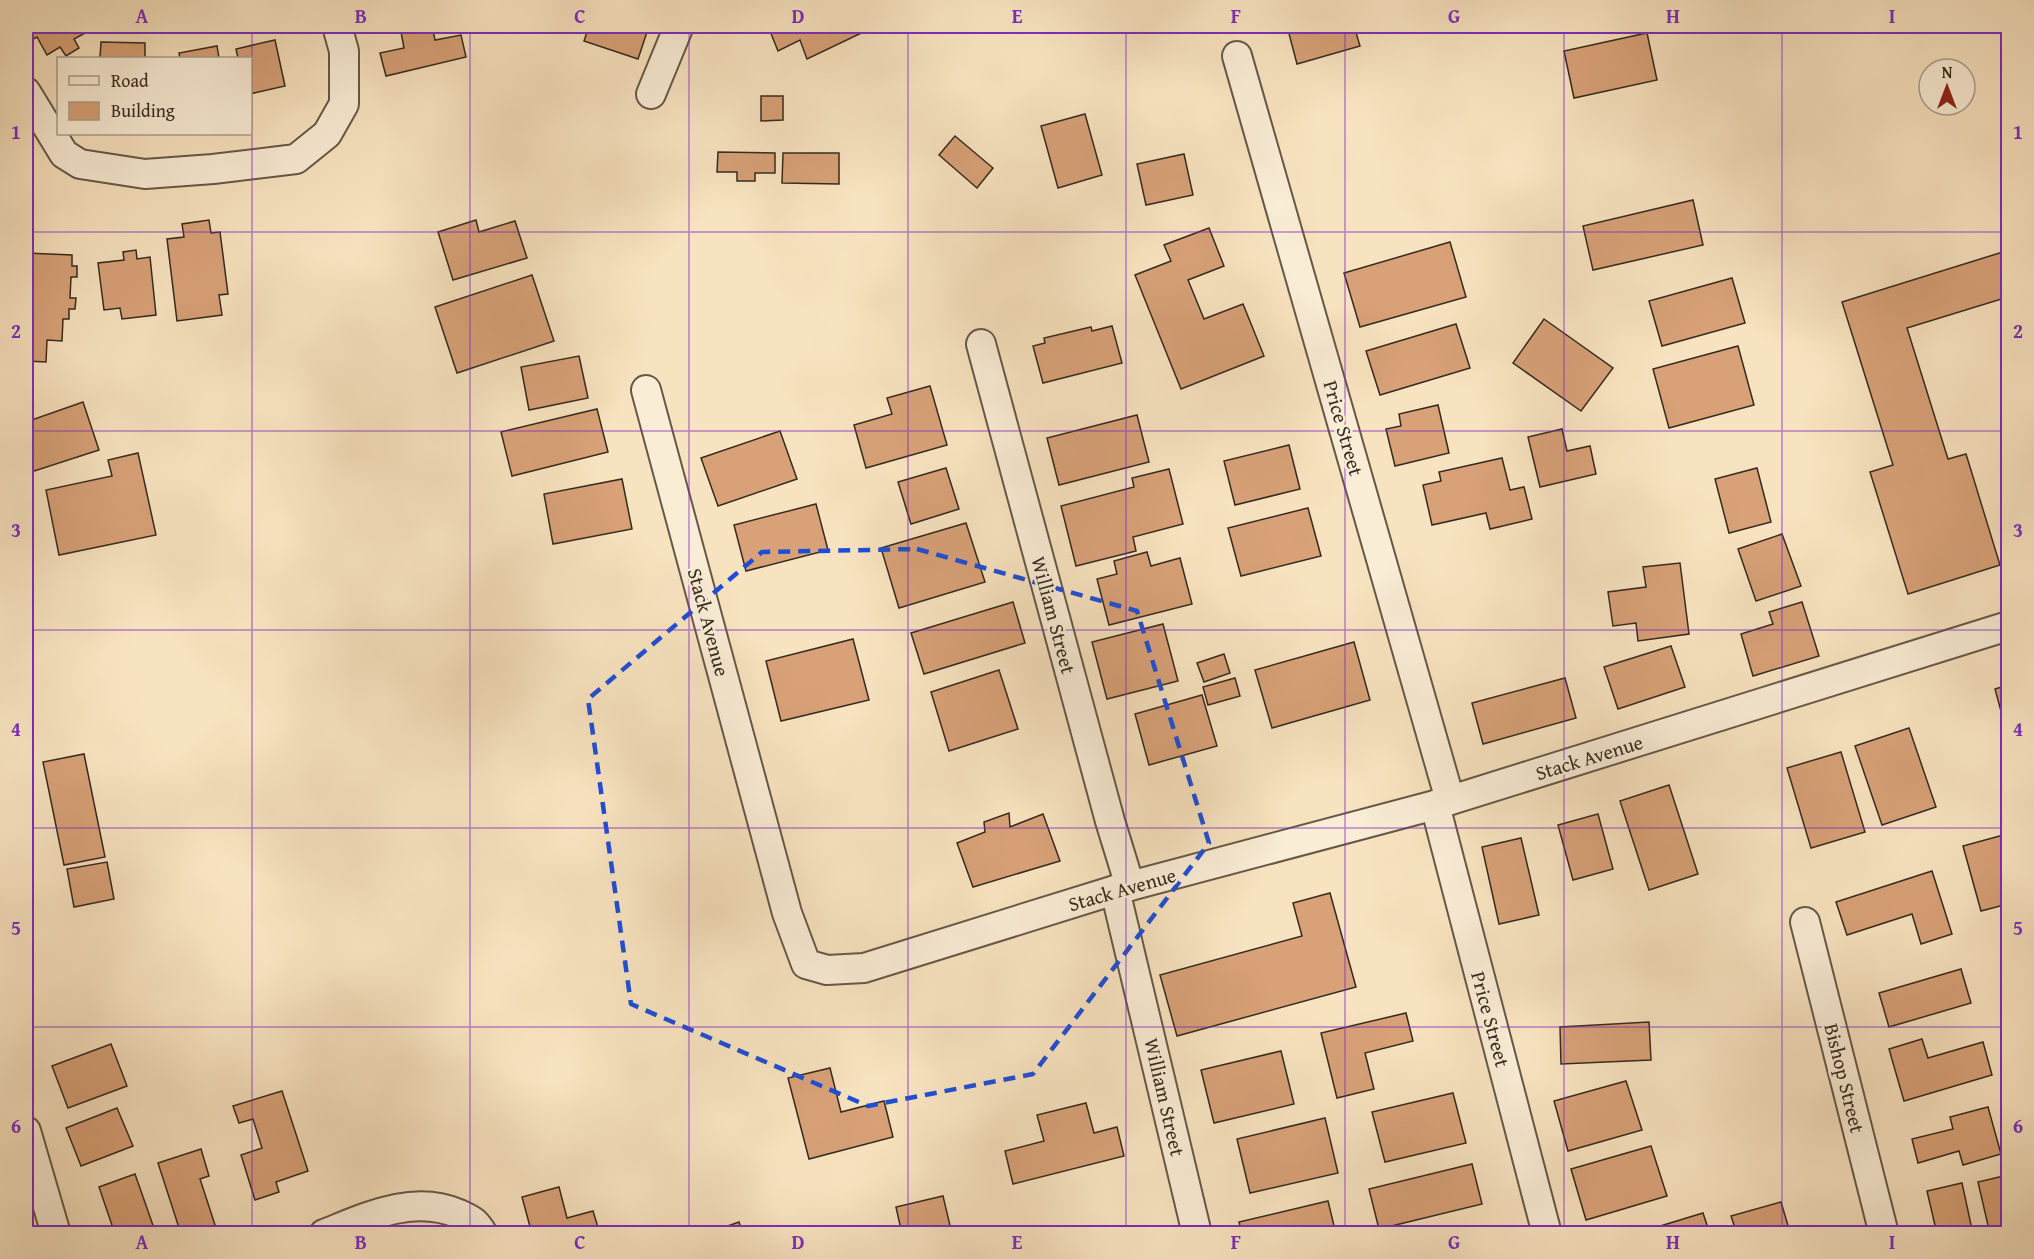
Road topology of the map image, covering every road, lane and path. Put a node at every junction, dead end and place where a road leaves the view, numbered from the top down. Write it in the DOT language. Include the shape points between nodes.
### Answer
graph roads {
  1 [pos="338,26"];
  2 [pos="679,26"];
  3 [pos="1237,56"];
  4 [pos="26,92"];
  5 [pos="651,94"];
  6 [pos="981,344"];
  7 [pos="646,390"];
  8 [pos="2008,626"];
  9 [pos="1443,802"];
  10 [pos="1123,888"];
  11 [pos="1805,922"];
  12 [pos="26,1131"];
  13 [pos="56,1233"];
  14 [pos="324,1233"];
  15 [pos="483,1233"];
  16 [pos="1197,1233"];
  17 [pos="1547,1233"];
  18 [pos="1884,1233"];
  1 -- 4 [label="street" via="344,51 344,104 327,134 296,159 145,174 81,164 64,154"];
  2 -- 5 [label="street"];
  3 -- 9 [label="street, Price Street"];
  6 -- 10 [label="street, William Street" via="1110,821"];
  7 -- 10 [label="street, Stack Avenue" via="788,913 806,964 827,970 864,968"];
  8 -- 9 [label="street, Stack Avenue"];
  9 -- 10 [label="street, Stack Avenue"];
  9 -- 17 [label="street, Price Street"];
  10 -- 16 [label="street, William Street"];
  11 -- 18 [label="street, Bishop Street"];
  12 -- 13 [label="street"];
  14 -- 15 [label="street" via="406,1206 444,1208 476,1222"];
}
